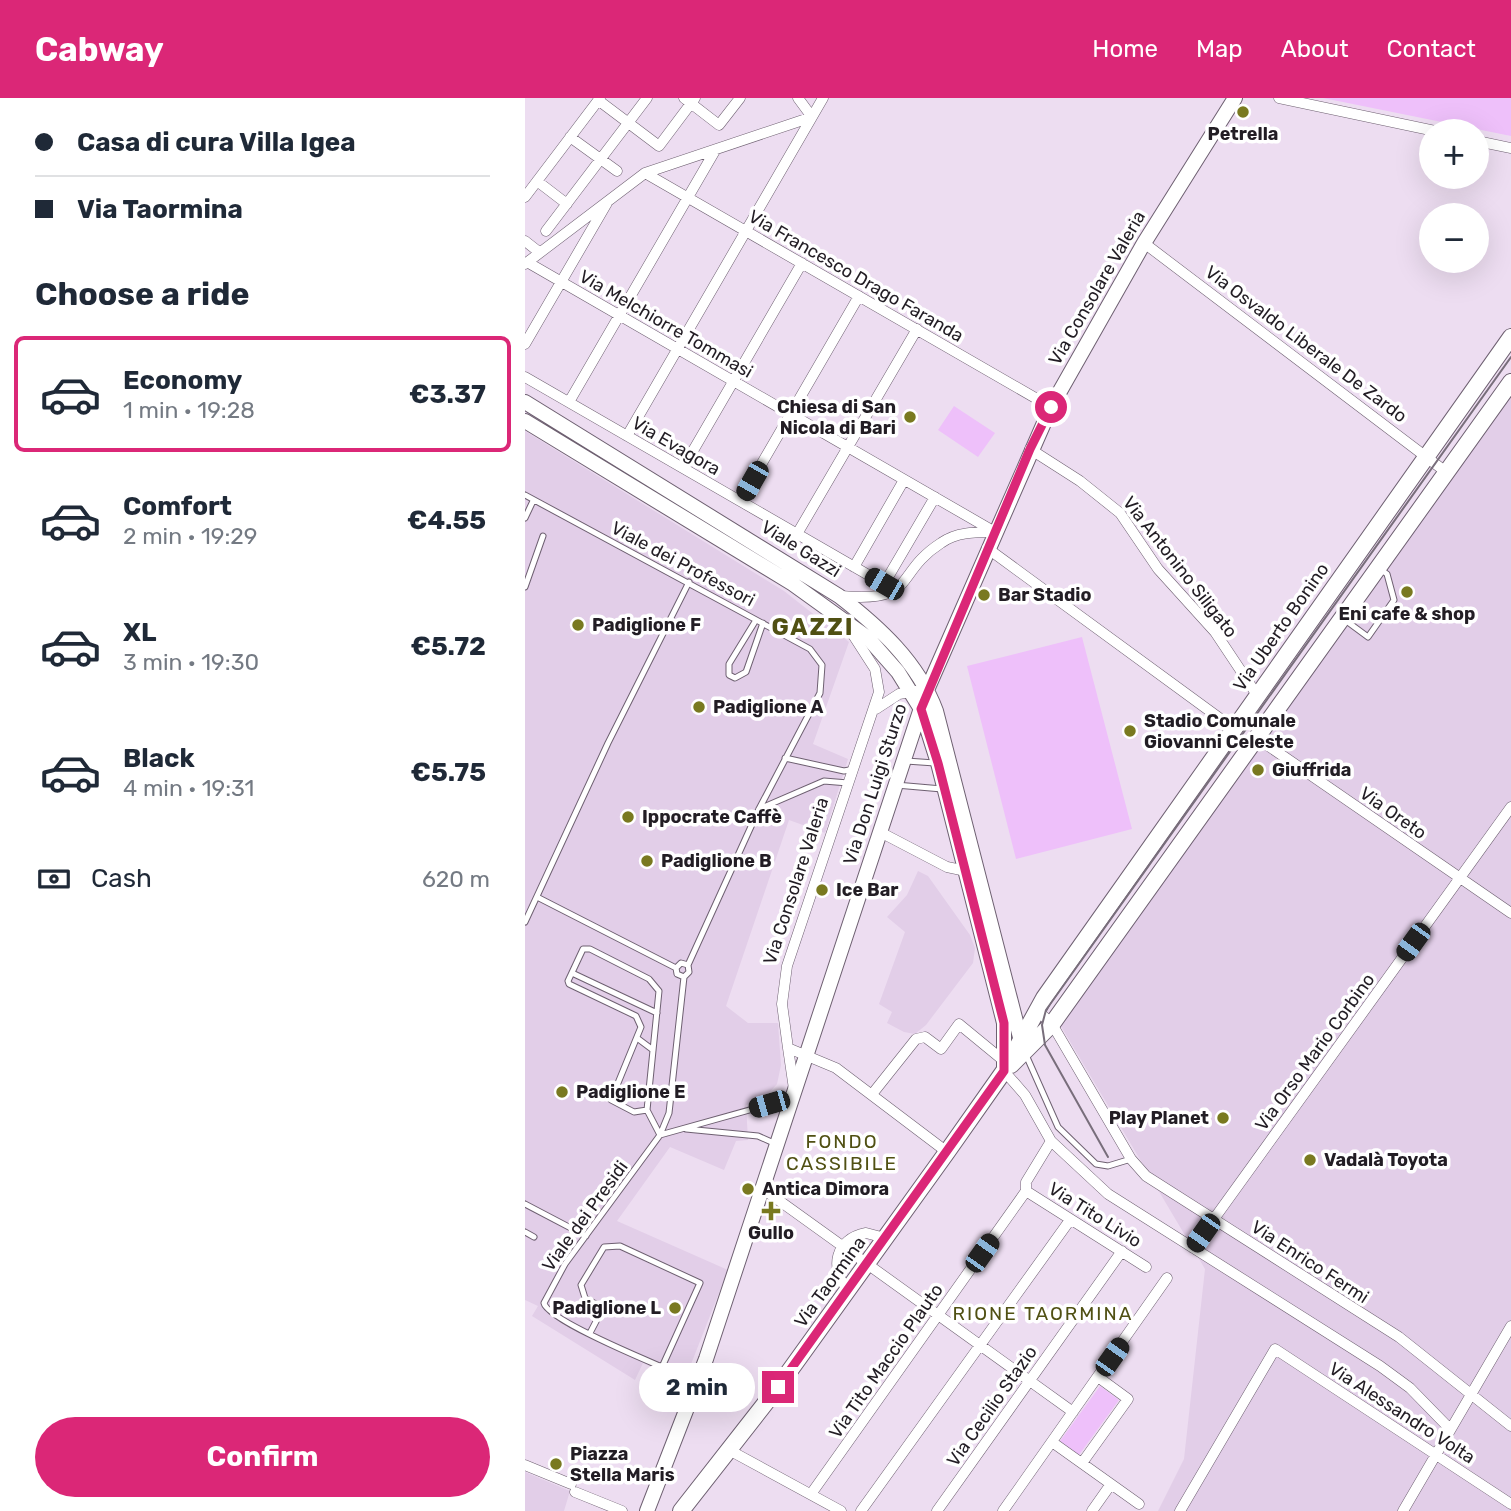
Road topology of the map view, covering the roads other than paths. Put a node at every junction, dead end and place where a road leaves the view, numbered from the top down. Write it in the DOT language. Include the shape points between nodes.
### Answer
graph roads {
  1 [pos="647,98"];
  2 [pos="740,98"];
  3 [pos="798,98"];
  4 [pos="823,98"];
  5 [pos="1235,98"];
  6 [pos="1279,98"];
  7 [pos="599,99"];
  8 [pos="690,100"];
  9 [pos="812,117"];
  10 [pos="628,123"];
  11 [pos="1419,128"];
  12 [pos="571,137"];
  13 [pos="1489,143"];
  14 [pos="1511,148"];
  15 [pos="716,149"];
  16 [pos="601,159"];
  17 [pos="617,171"];
  18 [pos="645,173"];
  19 [pos="537,181"];
  20 [pos="612,196"];
  21 [pos="525,197"];
  22 [pos="688,198"];
  23 [pos="567,204"];
  24 [pos="546,231"];
  25 [pos="746,231"];
  26 [pos="525,241"];
  27 [pos="1145,243"];
  28 [pos="539,252"];
  29 [pos="526,263"];
  30 [pos="802,263"];
  31 [pos="561,282"];
  32 [pos="859,296"];
  33 [pos="620,315"];
  34 [pos="916,329"];
  35 [pos="1511,337"];
  36 [pos="525,344"];
  37 [pos="677,349"];
  38 [pos="525,377"];
  39 [pos="734,381"];
  40 [pos="1511,382"];
  41 [pos="525,402"];
  42 [pos="569,402"];
  43 [pos="1051,407"];
  44 [pos="791,414"];
  45 [pos="525,421"];
  46 [pos="627,436"];
  47 [pos="848,447"];
  48 [pos="1030,449"];
  49 [pos="1426,456"];
  50 [pos="683,468"];
  51 [pos="1446,472"];
  52 [pos="904,480"];
  53 [pos="525,495"];
  54 [pos="935,497"];
  55 [pos="533,501"];
  56 [pos="740,501"];
  57 [pos="525,518"];
  58 [pos="995,532"];
  59 [pos="797,534"];
  60 [pos="543,536"];
  61 [pos="987,548"];
  62 [pos="527,566"];
  63 [pos="854,567"];
  64 [pos="1378,568"];
  65 [pos="689,583"];
  66 [pos="525,587"];
  67 [pos="839,596"];
  68 [pos="842,617"];
  69 [pos="1342,618"];
  70 [pos="756,620"];
  71 [pos="763,623"];
  72 [pos="927,690"];
  73 [pos="910,691"];
  74 [pos="1257,695"];
  75 [pos="876,709"];
  76 [pos="921,709"];
  77 [pos="1233,728"];
  78 [pos="1257,738"];
  79 [pos="785,758"];
  80 [pos="903,761"];
  81 [pos="938,763"];
  82 [pos="854,769"];
  83 [pos="849,784"];
  84 [pos="895,785"];
  85 [pos="945,789"];
  86 [pos="1511,807"];
  87 [pos="759,809"];
  88 [pos="880,832"];
  89 [pos="966,871"];
  90 [pos="1459,878"];
  91 [pos="537,897"];
  92 [pos="1511,913"];
  93 [pos="525,922"];
  94 [pos="688,965"];
  95 [pos="675,968"];
  96 [pos="572,973"];
  97 [pos="684,977"];
  98 [pos="1008,989"];
  99 [pos="1037,1010"];
  100 [pos="657,1013"];
  101 [pos="1004,1023"];
  102 [pos="1052,1024"];
  103 [pos="637,1038"];
  104 [pos="1028,1045"];
  105 [pos="788,1048"];
  106 [pos="653,1050"];
  107 [pos="806,1054"];
  108 [pos="1004,1066"];
  109 [pos="1032,1074"];
  110 [pos="873,1093"];
  111 [pos="793,1095"];
  112 [pos="647,1110"];
  113 [pos="683,1128"];
  114 [pos="660,1135"];
  115 [pos="1051,1141"];
  116 [pos="777,1145"];
  117 [pos="947,1152"];
  118 [pos="1131,1159"];
  119 [pos="763,1189"];
  120 [pos="1026,1191"];
  121 [pos="525,1204"];
  122 [pos="1214,1219"];
  123 [pos="1070,1220"];
  124 [pos="525,1232"];
  125 [pos="586,1236"];
  126 [pos="534,1237"];
  127 [pos="885,1238"];
  128 [pos="842,1246"];
  129 [pos="1193,1248"];
  130 [pos="1122,1251"];
  131 [pos="867,1263"];
  132 [pos="1146,1267"];
  133 [pos="1167,1278"];
  134 [pos="848,1290"];
  135 [pos="938,1315"];
  136 [pos="1511,1326"];
  137 [pos="590,1333"];
  138 [pos="980,1345"];
  139 [pos="1098,1377"];
  140 [pos="1030,1381"];
  141 [pos="1470,1394"];
  142 [pos="1073,1412"];
  143 [pos="1511,1426"];
  144 [pos="1450,1429"];
  145 [pos="1052,1442"];
  146 [pos="729,1450"];
  147 [pos="1436,1454"];
  148 [pos="1082,1463"];
  149 [pos="525,1465"];
  150 [pos="1111,1484"];
  151 [pos="811,1494"];
  152 [pos="1139,1504"];
  153 [pos="1511,1504"];
  154 [pos="622,1511"];
  155 [pos="647,1511"];
  156 [pos="681,1511"];
  157 [pos="841,1511"];
  158 [pos="861,1511"];
  159 [pos="937,1511"];
  160 [pos="1003,1511"];
  161 [pos="1092,1511"];
  162 [pos="1180,1511"];
  163 [pos="1403,1511"];
  1 -- 10 [label="street"];
  2 -- 8 [label="street" via="719,125"];
  3 -- 9 [label="street"];
  4 -- 9 [label="street"];
  5 -- 27 [label="main road, Via Consolare Valeria"];
  6 -- 11 [label="street"];
  7 -- 10 [label="street"];
  7 -- 12 [label="street"];
  8 -- 10 [label="street" via="659,146"];
  9 -- 15 [label="street"];
  9 -- 25 [label="street"];
  10 -- 16 [label="street"];
  12 -- 16 [label="street"];
  12 -- 19 [label="street"];
  13 -- 14 [label="street"];
  15 -- 18 [label="street"];
  15 -- 22 [label="street"];
  16 -- 17 [label="street"];
  16 -- 23 [label="street"];
  18 -- 20 [label="street"];
  18 -- 22 [label="street, Via Francesco Drago Faranda"];
  19 -- 21 [label="street"];
  19 -- 23 [label="street"];
  20 -- 28 [label="street"];
  20 -- 31 [label="street"];
  22 -- 25 [label="street, Via Francesco Drago Faranda"];
  22 -- 33 [label="street"];
  23 -- 24 [label="street"];
  25 -- 30 [label="street, Via Francesco Drago Faranda"];
  25 -- 37 [label="street"];
  26 -- 28 [label="street"];
  27 -- 43 [label="main road, Via Consolare Valeria"];
  27 -- 49 [label="street, Via Osvaldo Liberale De Zardo"];
  28 -- 29 [label="street"];
  29 -- 31 [label="street, Via Melchiorre Tommasi"];
  30 -- 32 [label="street, Via Francesco Drago Faranda"];
  30 -- 39 [label="street"];
  31 -- 33 [label="street, Via Melchiorre Tommasi"];
  31 -- 36 [label="street"];
  32 -- 34 [label="street, Via Francesco Drago Faranda"];
  32 -- 44 [label="street"];
  33 -- 37 [label="street, Via Melchiorre Tommasi"];
  33 -- 42 [label="street"];
  34 -- 43 [label="street, Via Francesco Drago Faranda"];
  34 -- 47 [label="street"];
  35 -- 49 [label="main road, Via Uberto Bonino"];
  37 -- 39 [label="street, Via Melchiorre Tommasi"];
  37 -- 46 [label="street"];
  38 -- 42 [label="street, Via Evagora"];
  39 -- 44 [label="street, Via Melchiorre Tommasi"];
  39 -- 50 [label="street"];
  40 -- 51 [label="main road"];
  41 -- 67 [label="main road, Viale Gazzi"];
  42 -- 46 [label="street, Via Evagora"];
  43 -- 48 [label="main road, Via Consolare Valeria"];
  44 -- 47 [label="street, Via Melchiorre Tommasi"];
  44 -- 56 [label="street"];
  45 -- 68 [label="main road, Viale Gazzi"];
  46 -- 50 [label="street, Via Evagora"];
  47 -- 52 [label="street, Via Melchiorre Tommasi"];
  47 -- 59 [label="street"];
  48 -- 58 [label="main road, Via Consolare Valeria"];
  48 -- 74 [label="street, Via Antonino Siligato" via="1120,513 1158,569 1215,632"];
  49 -- 51 [label="street, Via Osvaldo Liberale De Zardo"];
  49 -- 74 [label="main road, Via Uberto Bonino"];
  50 -- 56 [label="street, Via Evagora"];
  51 -- 64 [label="main road"];
  52 -- 54 [label="street, Via Melchiorre Tommasi"];
  52 -- 63 [label="street"];
  53 -- 55 [label="lane, Viale dei Professori"];
  54 -- 58 [label="street, Via Melchiorre Tommasi"];
  54 -- 63 [label="street, Via Evagora" via="884,584"];
  55 -- 57 [label="lane"];
  55 -- 65 [label="lane, Viale dei Professori"];
  56 -- 59 [label="street, Via Evagora"];
  58 -- 61 [label="main road, Via Don Luigi Sturzo"];
  58 -- 67 [label="street" via="943,541 888,595"];
  59 -- 63 [label="street, Via Evagora"];
  60 -- 62 [label="lane"];
  61 -- 72 [label="main road, Via Don Luigi Sturzo"];
  61 -- 77 [label="street"];
  62 -- 66 [label="lane" via="530,578"];
  64 -- 69 [label="main road"];
  64 -- 69 [label="lane" via="1387,574 1394,600 1369,636"];
  65 -- 70 [label="lane, Viale dei Professori"];
  65 -- 91 [label="lane"];
  67 -- 72 [label="main road, Viale Gazzi" via="892,643"];
  68 -- 73 [label="main road, Viale Gazzi" via="881,652"];
  68 -- 75 [label="street, Via Consolare Valeria" via="875,669"];
  69 -- 78 [label="main road"];
  70 -- 71 [label="lane, Viale dei Professori"];
  70 -- 71 [label="lane" via="729,664 729,675 735,678 746,672"];
  71 -- 79 [label="lane, Viale dei Professori" via="810,649 822,665 820,692"];
  72 -- 73 [label="street"];
  72 -- 76 [label="main road, Via Don Luigi Sturzo"];
  72 -- 98 [label="main road, Viale Gazzi"];
  73 -- 75 [label="street"];
  73 -- 76 [label="main road, Viale Gazzi"];
  74 -- 77 [label="main road, Via Uberto Bonino"];
  75 -- 82 [label="street, Via Consolare Valeria"];
  76 -- 80 [label="main road, Via Don Luigi Sturzo"];
  76 -- 81 [label="main road, Viale Gazzi"];
  77 -- 99 [label="main road, Via Uberto Bonino"];
  78 -- 90 [label="street, Via Oreto"];
  78 -- 102 [label="main road"];
  79 -- 82 [label="lane" via="844,771"];
  79 -- 87 [label="lane"];
  80 -- 81 [label="lane"];
  80 -- 84 [label="main road, Via Don Luigi Sturzo"];
  81 -- 85 [label="main road, Viale Gazzi"];
  82 -- 83 [label="street, Via Consolare Valeria"];
  83 -- 87 [label="lane" via="824,781"];
  83 -- 105 [label="street, Via Consolare Valeria" via="787,966 782,1004"];
  84 -- 85 [label="lane"];
  84 -- 88 [label="main road, Via Don Luigi Sturzo"];
  85 -- 89 [label="main road, Viale Gazzi"];
  86 -- 90 [label="street, Via Orso Mario Corbino"];
  87 -- 94 [label="lane"];
  88 -- 89 [label="street" via="947,867"];
  88 -- 107 [label="main road, Via Don Luigi Sturzo"];
  89 -- 101 [label="main road, Viale Gazzi"];
  90 -- 92 [label="street, Via Oreto"];
  90 -- 122 [label="street, Via Orso Mario Corbino"];
  91 -- 93 [label="lane"];
  91 -- 95 [label="lane"];
  94 -- 95 [label="lane" via="681,963"];
  94 -- 97 [label="lane"];
  95 -- 97 [label="lane"];
  96 -- 100 [label="lane"];
  96 -- 100 [label="lane" via="583,949 590,949 655,985 659,991"];
  96 -- 103 [label="lane" via="569,984 636,1016 641,1027"];
  97 -- 114 [label="lane, Viale dei Presidi" via="669,1114"];
  98 -- 99 [label="main road"];
  98 -- 104 [label="main road, Viale Gazzi"];
  99 -- 102 [label="street, Via Enrico Fermi"];
  99 -- 104 [label="main road, Via Uberto Bonino"];
  100 -- 106 [label="lane"];
  101 -- 104 [label="main road" via="1011,1037"];
  101 -- 108 [label="main road, Viale Gazzi"];
  102 -- 104 [label="main road"];
  102 -- 118 [label="street, Via Enrico Fermi"];
  103 -- 106 [label="lane"];
  103 -- 112 [label="lane" via="611,1100 634,1112"];
  104 -- 108 [label="main road, Via Taormina"];
  104 -- 109 [label="lane"];
  105 -- 107 [label="street"];
  105 -- 111 [label="street, Via Consolare Valeria"];
  106 -- 112 [label="lane"];
  107 -- 110 [label="street"];
  107 -- 111 [label="main road"];
  108 -- 109 [label="lane" via="1020,1065"];
  108 -- 110 [label="street" via="960,1024 941,1049 925,1037 916,1039"];
  108 -- 115 [label="street"];
  108 -- 117 [label="main road, Via Taormina"];
  109 -- 118 [label="lane" via="1058,1126 1095,1164 1108,1166"];
  110 -- 117 [label="street"];
  111 -- 113 [label="lane"];
  111 -- 116 [label="main road"];
  112 -- 114 [label="lane"];
  113 -- 114 [label="lane"];
  113 -- 116 [label="lane" via="758,1136"];
  114 -- 125 [label="lane, Viale dei Presidi"];
  115 -- 120 [label="street, Via Tito Maccio Plauto" via="1026,1182"];
  115 -- 129 [label="street" via="1108,1194"];
  116 -- 119 [label="main road"];
  117 -- 127 [label="main road, Via Taormina"];
  118 -- 122 [label="street, Via Enrico Fermi" via="1146,1176"];
  119 -- 128 [label="street"];
  119 -- 155 [label="main road" via="706,1359"];
  120 -- 123 [label="street, Via Tito Livio"];
  120 -- 135 [label="street, Via Tito Maccio Plauto"];
  121 -- 125 [label="lane"];
  122 -- 129 [label="street, Via Orso Mario Corbino"];
  122 -- 141 [label="street, Via Enrico Fermi" via="1399,1337"];
  123 -- 130 [label="street, Via Tito Livio"];
  123 -- 138 [label="street"];
  124 -- 126 [label="lane"];
  125 -- 137 [label="lane, Viale dei Presidi" via="544,1303 552,1315"];
  127 -- 128 [label="street" via="866,1233"];
  127 -- 131 [label="main road, Via Taormina"];
  128 -- 131 [label="street"];
  128 -- 134 [label="street" via="836,1271"];
  129 -- 144 [label="street" via="1389,1372"];
  130 -- 132 [label="street, Via Tito Livio"];
  130 -- 140 [label="street, Via Cecilio Stazio"];
  131 -- 134 [label="main road, Via Taormina"];
  131 -- 135 [label="street"];
  133 -- 139 [label="street"];
  134 -- 146 [label="main road, Via Taormina"];
  135 -- 138 [label="street"];
  135 -- 151 [label="street, Via Tito Maccio Plauto"];
  136 -- 141 [label="street"];
  137 -- 137 [label="lane" via="661,1367 699,1283 620,1246 604,1247 581,1285 585,1298 603,1308"];
  138 -- 140 [label="street"];
  138 -- 158 [label="street"];
  139 -- 142 [label="street"];
  139 -- 148 [label="street" via="1128,1399"];
  140 -- 142 [label="street"];
  140 -- 159 [label="street, Via Cecilio Stazio"];
  141 -- 143 [label="street, Via Enrico Fermi"];
  141 -- 144 [label="street"];
  142 -- 145 [label="street"];
  144 -- 147 [label="street"];
  145 -- 148 [label="street"];
  145 -- 160 [label="street"];
  146 -- 151 [label="street"];
  146 -- 156 [label="main road, Via Taormina"];
  147 -- 153 [label="street, Via Alessandro Volta"];
  147 -- 162 [label="street, Via Alessandro Volta" via="1275,1349"];
  147 -- 163 [label="street"];
  148 -- 150 [label="street"];
  149 -- 154 [label="street"];
  150 -- 152 [label="street"];
  150 -- 161 [label="street"];
  151 -- 157 [label="street"];
}
